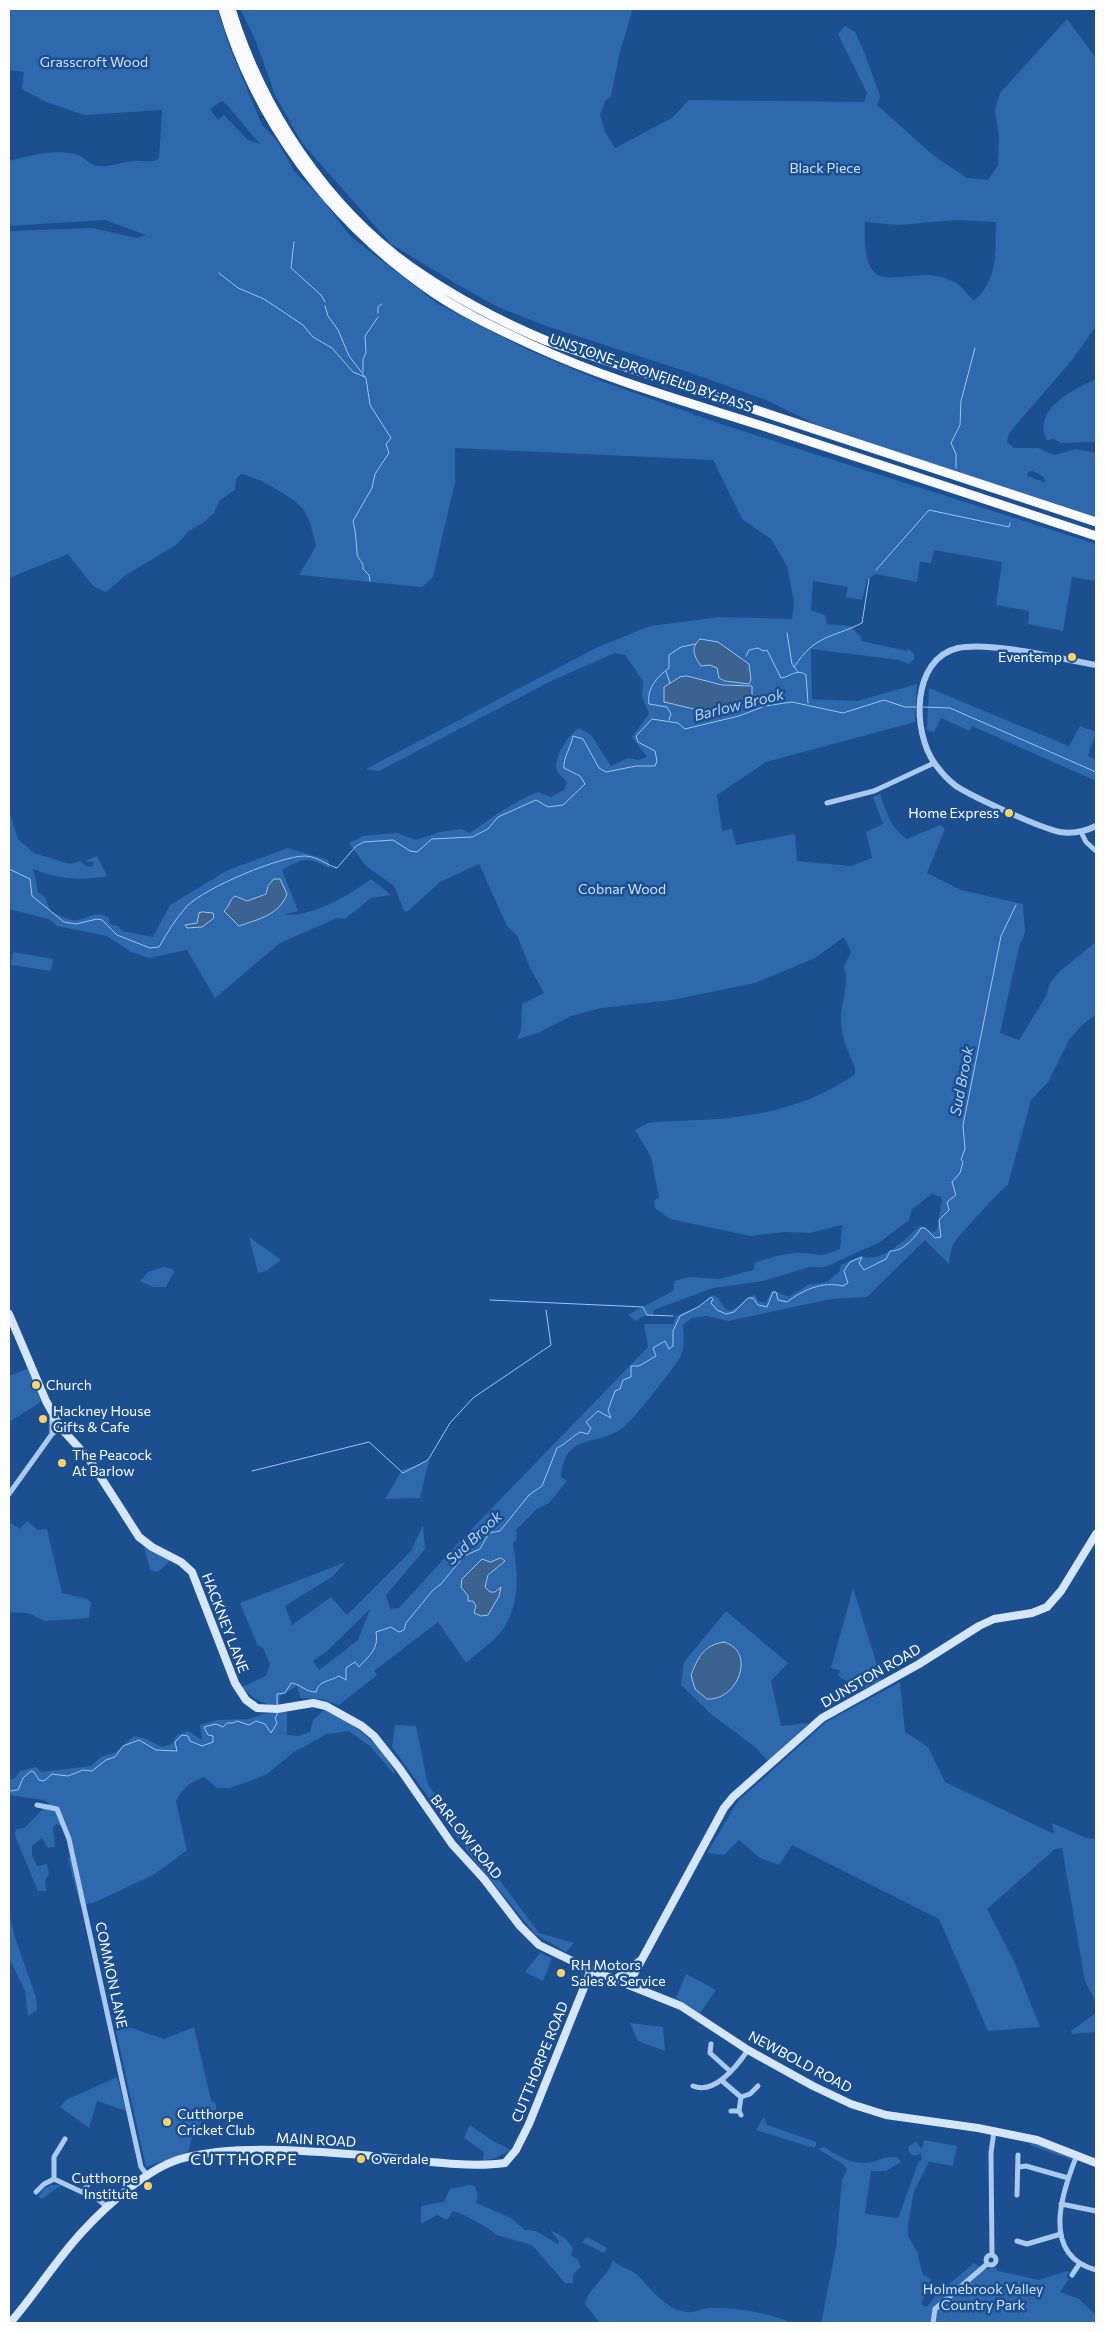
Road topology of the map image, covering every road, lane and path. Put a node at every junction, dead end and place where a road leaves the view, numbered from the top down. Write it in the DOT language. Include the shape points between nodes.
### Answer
graph roads {
  1 [pos="223,9"];
  2 [pos="231,9"];
  3 [pos="1096,522"];
  4 [pos="1096,536"];
  5 [pos="1096,665"];
  6 [pos="934,763"];
  7 [pos="827,803"];
  8 [pos="1096,826"];
  9 [pos="1081,832"];
  10 [pos="1096,851"];
  11 [pos="9,1314"];
  12 [pos="52,1412"];
  13 [pos="61,1428"];
  14 [pos="52,1434"];
  15 [pos="9,1494"];
  16 [pos="1096,1534"];
  17 [pos="302,1704"];
  18 [pos="37,1805"];
  19 [pos="642,1959"];
  20 [pos="591,1970"];
  21 [pos="615,1980"];
  22 [pos="628,1985"];
  23 [pos="711,2044"];
  24 [pos="748,2050"];
  25 [pos="730,2071"];
  26 [pos="721,2080"];
  27 [pos="759,2084"];
  28 [pos="693,2086"];
  29 [pos="703,2088"];
  30 [pos="705,2095"];
  31 [pos="741,2097"];
  32 [pos="731,2111"];
  33 [pos="994,2131"];
  34 [pos="65,2139"];
  35 [pos="1077,2154"];
  36 [pos="1018,2155"];
  37 [pos="509,2161"];
  38 [pos="1096,2163"];
  39 [pos="141,2167"];
  40 [pos="1019,2167"];
  41 [pos="94,2175"];
  42 [pos="148,2176"];
  43 [pos="1068,2178"];
  44 [pos="54,2180"];
  45 [pos="140,2182"];
  46 [pos="36,2192"];
  47 [pos="83,2192"];
  48 [pos="1018,2195"];
  49 [pos="1061,2204"];
  50 [pos="107,2207"];
  51 [pos="1096,2210"];
  52 [pos="1061,2234"];
  53 [pos="1017,2241"];
  54 [pos="992,2255"];
  55 [pos="1080,2263"];
  56 [pos="987,2264"];
  57 [pos="1096,2270"];
  58 [pos="1072,2275"];
  59 [pos="10,2323"];
  60 [pos="933,2323"];
  1 -- 4 [label="highway, UNSTONE-DRONFIELD BY-PASS" via="244,69 302,167 354,228 426,288 534,346 632,384"];
  2 -- 3 [label="highway, UNSTONE-DRONFIELD BY-PASS" via="264,93 334,194 391,251 463,301 547,342"];
  5 -- 6 [label="street" via="968,646 951,650 930,667 921,699 923,735"];
  6 -- 7 [label="street" via="874,791"];
  6 -- 9 [label="street" via="950,781 966,791 1060,832"];
  8 -- 9 [label="street"];
  9 -- 10 [label="street"];
  11 -- 12 [label="main road, HACKNEY LANE"];
  12 -- 13 [label="main road, HACKNEY LANE"];
  12 -- 14 [label="street"];
  13 -- 14 [label="street"];
  13 -- 17 [label="main road, HACKNEY LANE" via="89,1459 139,1537 192,1572 235,1683 246,1700 257,1708 277,1709"];
  14 -- 15 [label="street"];
  16 -- 19 [label="main road, DUNSTON ROAD" via="1061,1591 1047,1607 1032,1613 994,1619 979,1626 822,1718 733,1797"];
  17 -- 20 [label="main road, BARLOW ROAD" via="326,1706 350,1717 374,1736 452,1844 530,1938 543,1948"];
  18 -- 39 [label="street, COMMON LANE" via="56,1808 69,1839"];
  19 -- 21 [label="main road, DUNSTON ROAD"];
  19 -- 22 [label="main road, DUNSTON ROAD"];
  20 -- 21 [label="main road, NEWBOLD ROAD"];
  20 -- 37 [label="main road, CUTTHORPE ROAD" via="529,2124"];
  21 -- 22 [label="main road, NEWBOLD ROAD"];
  22 -- 24 [label="main road, NEWBOLD ROAD" via="681,2006"];
  23 -- 25 [label="street" via="708,2053"];
  24 -- 25 [label="street"];
  24 -- 33 [label="main road, NEWBOLD ROAD" via="851,2104 886,2115"];
  25 -- 26 [label="street"];
  26 -- 29 [label="street"];
  26 -- 31 [label="street"];
  27 -- 31 [label="street" via="750,2094"];
  28 -- 29 [label="street"];
  29 -- 30 [label="street"];
  31 -- 32 [label="street" via="740,2113"];
  33 -- 35 [label="main road, NEWBOLD ROAD" via="1037,2140"];
  33 -- 54 [label="street" via="991,2153"];
  34 -- 44 [label="street" via="54,2157"];
  35 -- 38 [label="main road, NEWBOLD ROAD"];
  35 -- 43 [label="street"];
  36 -- 40 [label="street"];
  37 -- 42 [label="main road, MAIN ROAD" via="492,2165 275,2150 194,2156 163,2166"];
  39 -- 42 [label="street, COMMON LANE"];
  39 -- 45 [label="street, COMMON LANE"];
  40 -- 43 [label="street" via="1026,2166"];
  40 -- 48 [label="street"];
  41 -- 47 [label="street"];
  42 -- 45 [label="main road, MAIN ROAD"];
  43 -- 49 [label="street"];
  44 -- 46 [label="street"];
  44 -- 47 [label="street"];
  45 -- 50 [label="main road, MAIN ROAD"];
  47 -- 50 [label="street"];
  49 -- 51 [label="street"];
  49 -- 52 [label="street"];
  50 -- 59 [label="main road, MAIN ROAD" via="69,2247"];
  52 -- 53 [label="street" via="1027,2247"];
  52 -- 55 [label="street" via="1064,2244"];
  54 -- 56 [label="street" via="987,2256"];
  54 -- 56 [label="street" via="996,2262"];
  55 -- 57 [label="street"];
  55 -- 58 [label="street"];
  56 -- 60 [label="street" via="935,2309"];
}
